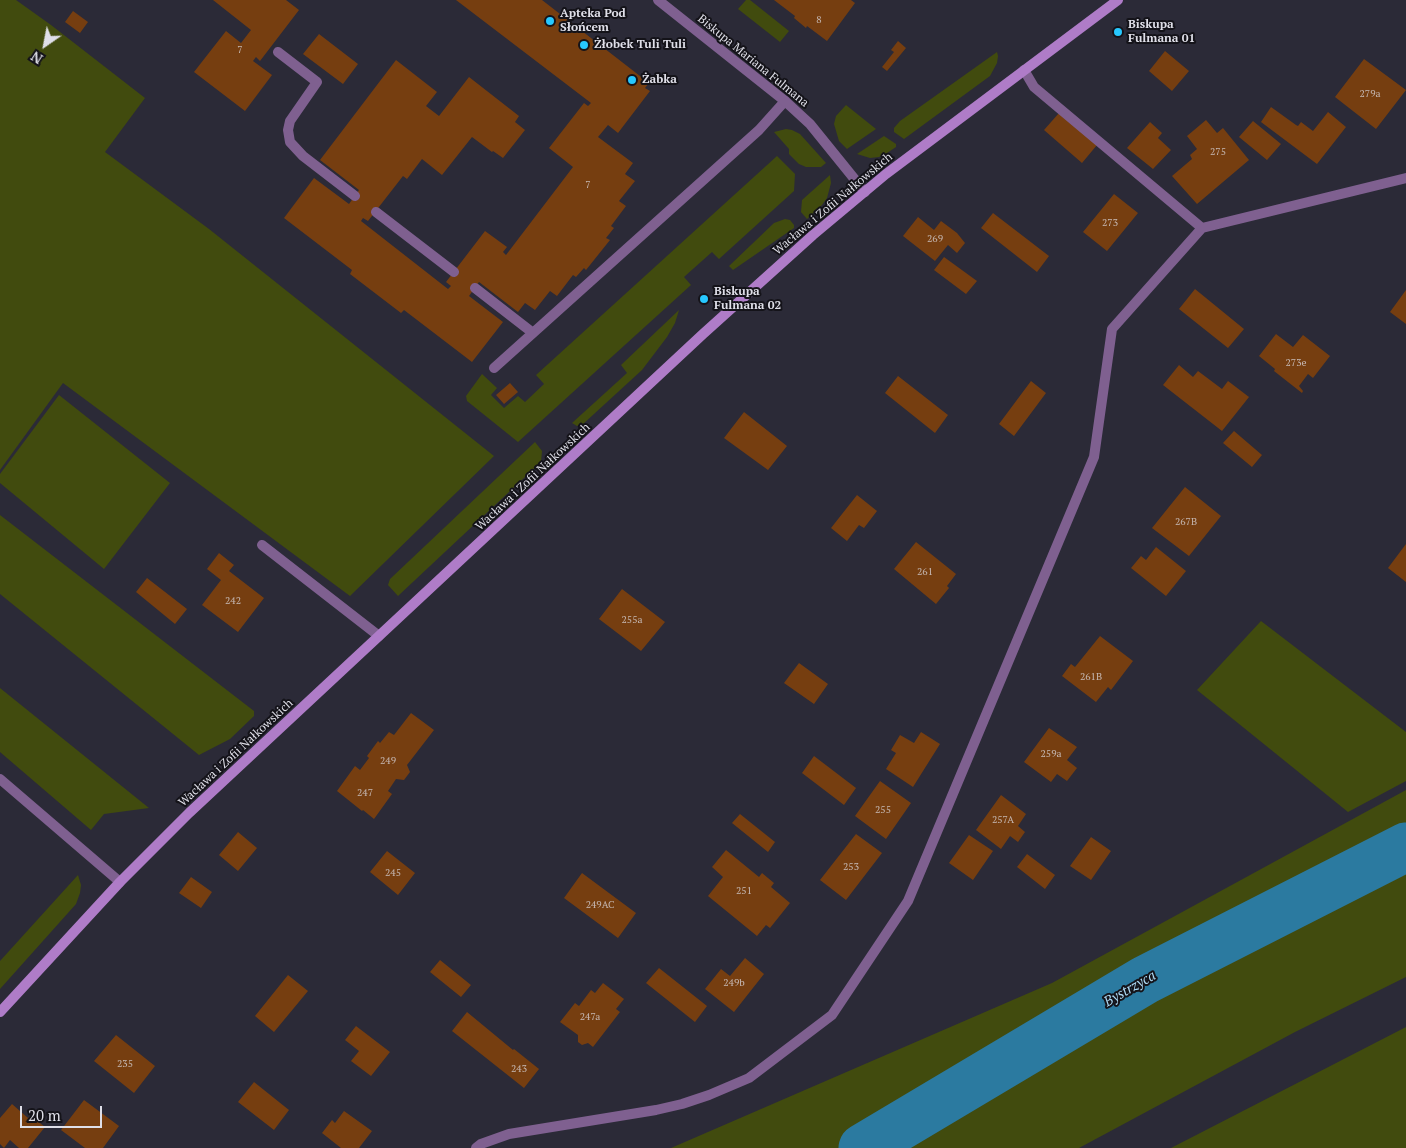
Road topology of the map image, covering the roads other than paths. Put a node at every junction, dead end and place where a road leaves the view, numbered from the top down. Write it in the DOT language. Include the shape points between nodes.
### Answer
graph roads {
  1 [pos="658,0"];
  2 [pos="1118,0"];
  3 [pos="278,52"];
  4 [pos="1024,70"];
  5 [pos="785,101"];
  6 [pos="1406,178"];
  7 [pos="865,192"];
  8 [pos="355,196"];
  9 [pos="376,212"];
  10 [pos="1202,228"];
  11 [pos="454,272"];
  12 [pos="475,288"];
  13 [pos="533,333"];
  14 [pos="494,368"];
  15 [pos="262,545"];
  16 [pos="379,636"];
  17 [pos="0,779"];
  18 [pos="120,882"];
  19 [pos="0,1012"];
  20 [pos="476,1148"];
  1 -- 5 [label="street, Biskupa Mariana Fulmana"];
  2 -- 4 [label="street, Wacława i Zofii Nałkowskich"];
  3 -- 8 [label="street" via="317,82 290,121 290,142 302,156"];
  4 -- 7 [label="street, Wacława i Zofii Nałkowskich"];
  4 -- 10 [label="street" via="1034,87"];
  5 -- 7 [label="street, Biskupa Mariana Fulmana" via="810,124"];
  5 -- 13 [label="street" via="759,130"];
  6 -- 10 [label="street"];
  7 -- 16 [label="street, Wacława i Zofii Nałkowskich" via="703,334"];
  9 -- 11 [label="street"];
  10 -- 20 [label="street" via="1112,329 1094,457 908,901 832,1015 749,1078 709,1095 656,1110 509,1134"];
  12 -- 13 [label="street"];
  13 -- 14 [label="street"];
  15 -- 16 [label="street"];
  16 -- 18 [label="street, Wacława i Zofii Nałkowskich"];
  17 -- 18 [label="street"];
  18 -- 19 [label="street, Wacława i Zofii Nałkowskich"];
}
